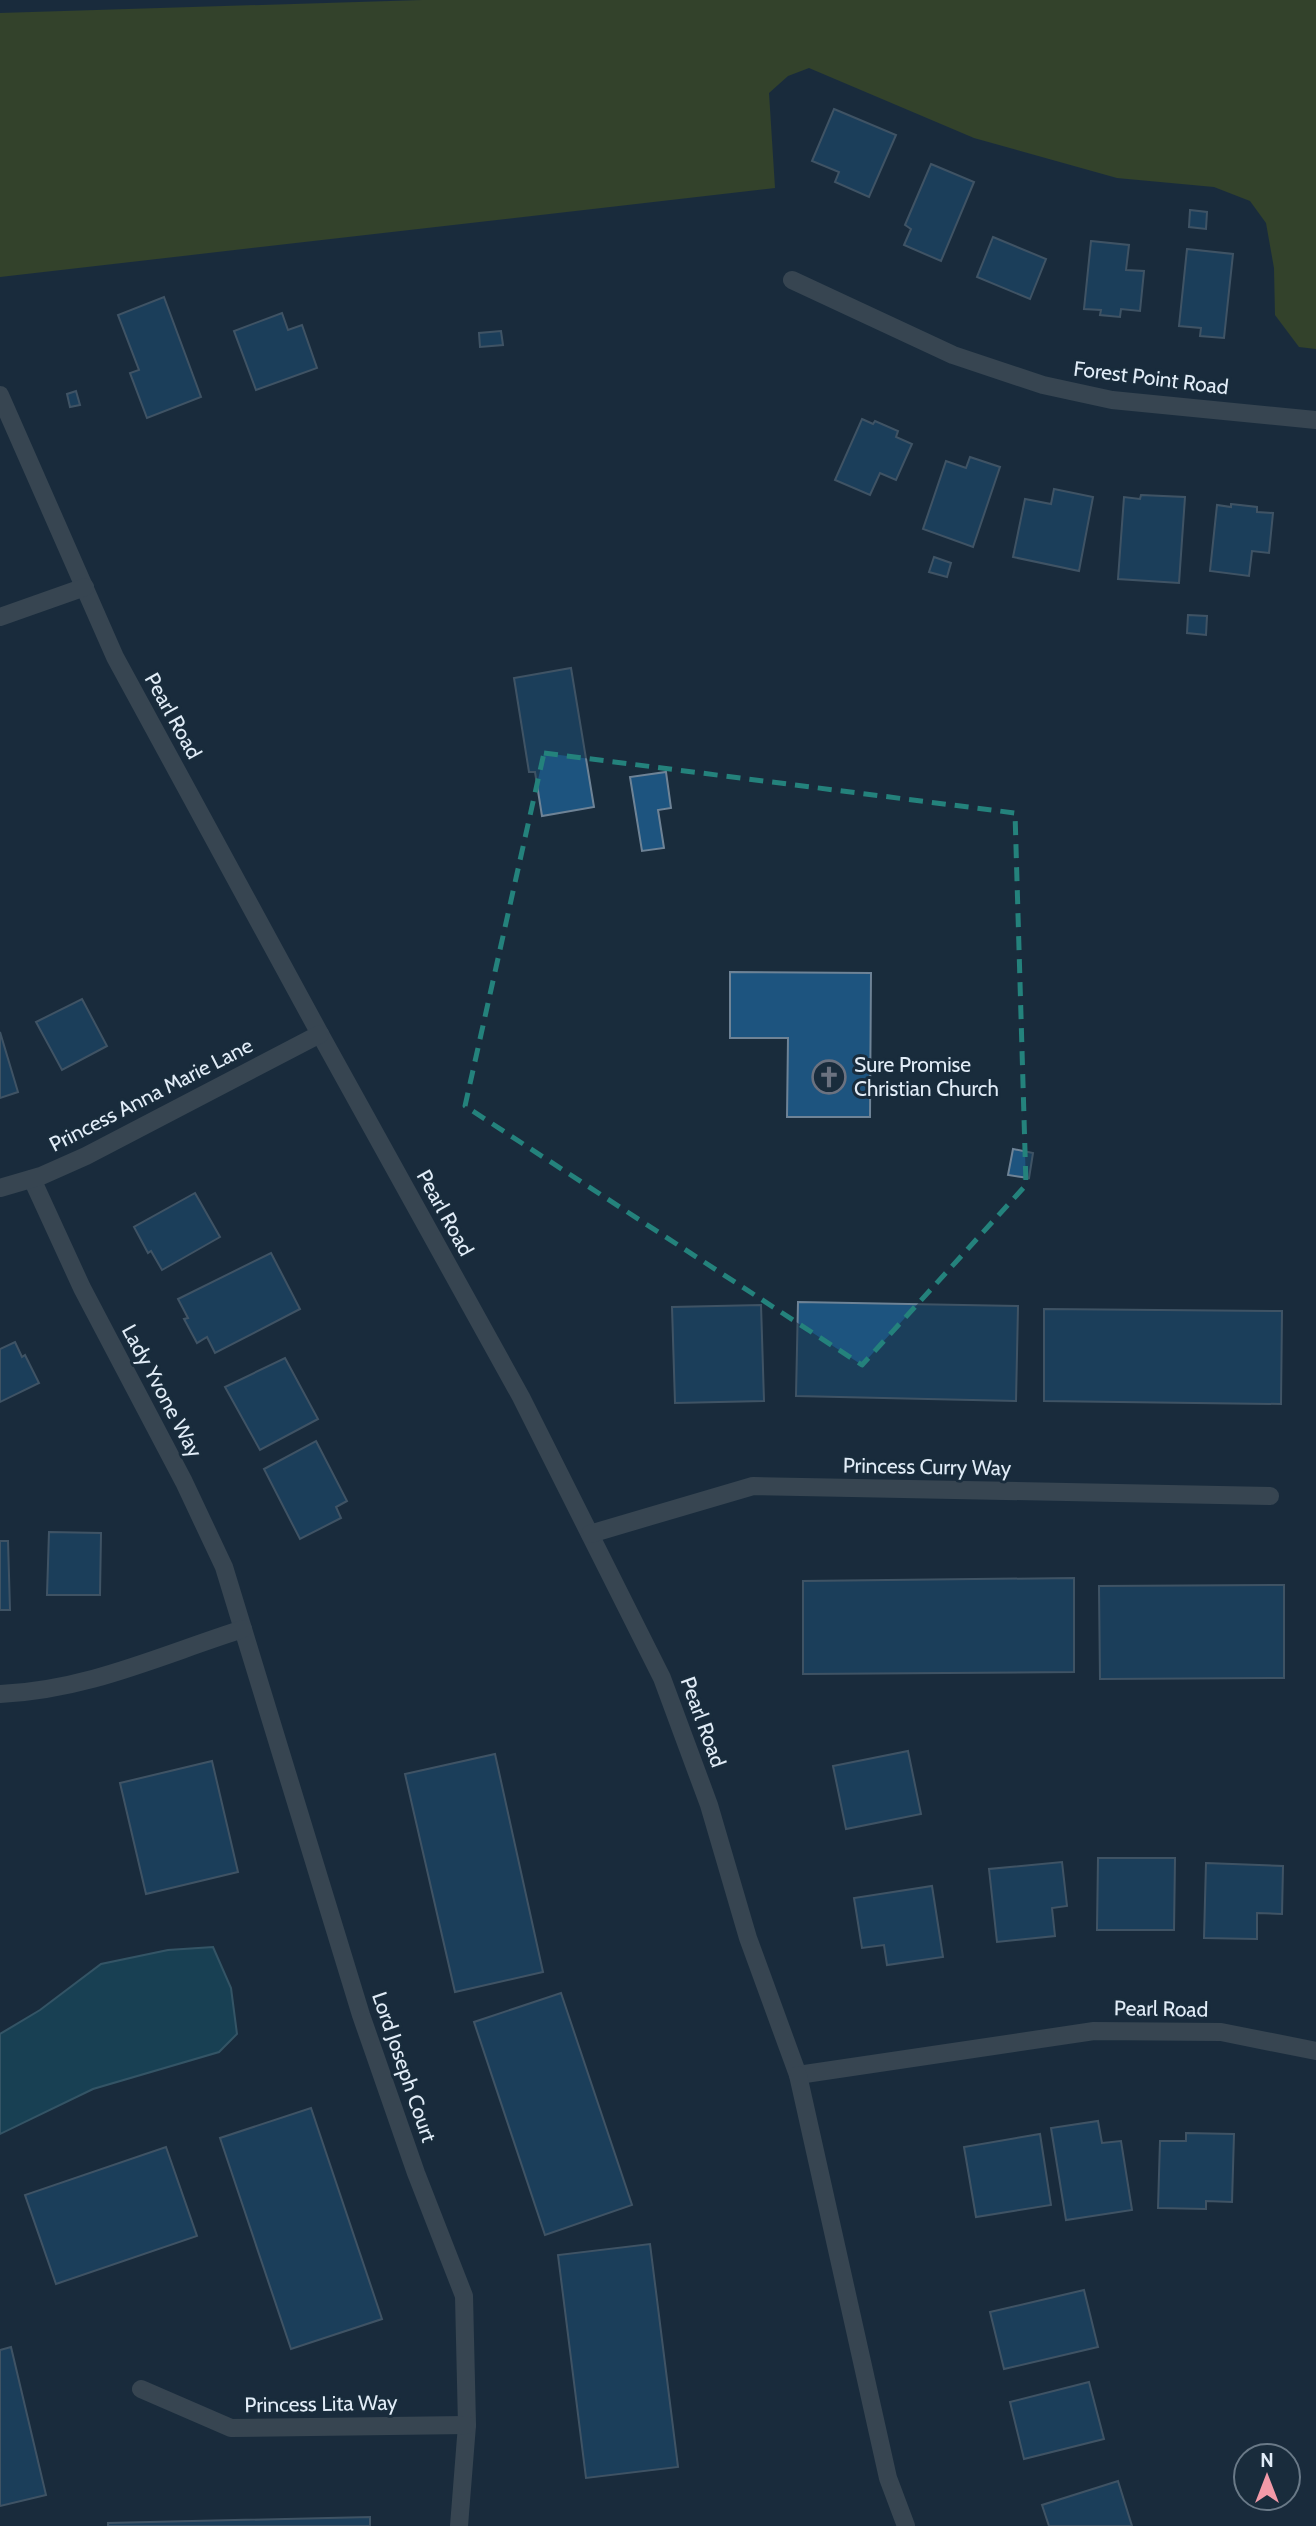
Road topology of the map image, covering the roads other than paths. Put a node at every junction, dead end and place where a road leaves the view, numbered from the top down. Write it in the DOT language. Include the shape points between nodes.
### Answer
graph roads {
  1 [pos="792,280"];
  2 [pos="0,395"];
  3 [pos="1316,420"];
  4 [pos="85,587"];
  5 [pos="0,617"];
  6 [pos="320,1034"];
  7 [pos="32,1179"];
  8 [pos="0,1188"];
  9 [pos="1270,1496"];
  10 [pos="590,1534"];
  11 [pos="243,1629"];
  12 [pos="0,1694"];
  13 [pos="1316,2051"];
  14 [pos="798,2076"];
  15 [pos="141,2389"];
  16 [pos="467,2425"];
  17 [pos="458,2526"];
  18 [pos="906,2526"];
  1 -- 3 [label="street, Forest Point Road" via="953,355 1043,385 1112,400"];
  2 -- 4 [label="street, Pearl Road"];
  4 -- 5 [label="street"];
  4 -- 6 [label="street, Pearl Road" via="115,657"];
  6 -- 7 [label="street, Princess Anna Marie Lane"];
  6 -- 10 [label="street, Pearl Road" via="521,1397"];
  7 -- 8 [label="street, Princess Anna Marie Lane"];
  7 -- 11 [label="street, Lady Yvone Way" via="82,1288 184,1482 223,1567"];
  9 -- 10 [label="street, Princess Curry Way" via="753,1486"];
  10 -- 14 [label="street, Pearl Road" via="662,1678"];
  11 -- 12 [label="street" via="101,1678"];
  11 -- 16 [label="street, Lord Joseph Court" via="361,2015 464,2296"];
  13 -- 14 [label="street, Pearl Road" via="1222,2032 1094,2031"];
  14 -- 18 [label="street, Pearl Road" via="888,2478"];
  15 -- 16 [label="street, Princess Lita Way" via="231,2428"];
  16 -- 17 [label="street, Lord Joseph Court"];
}
